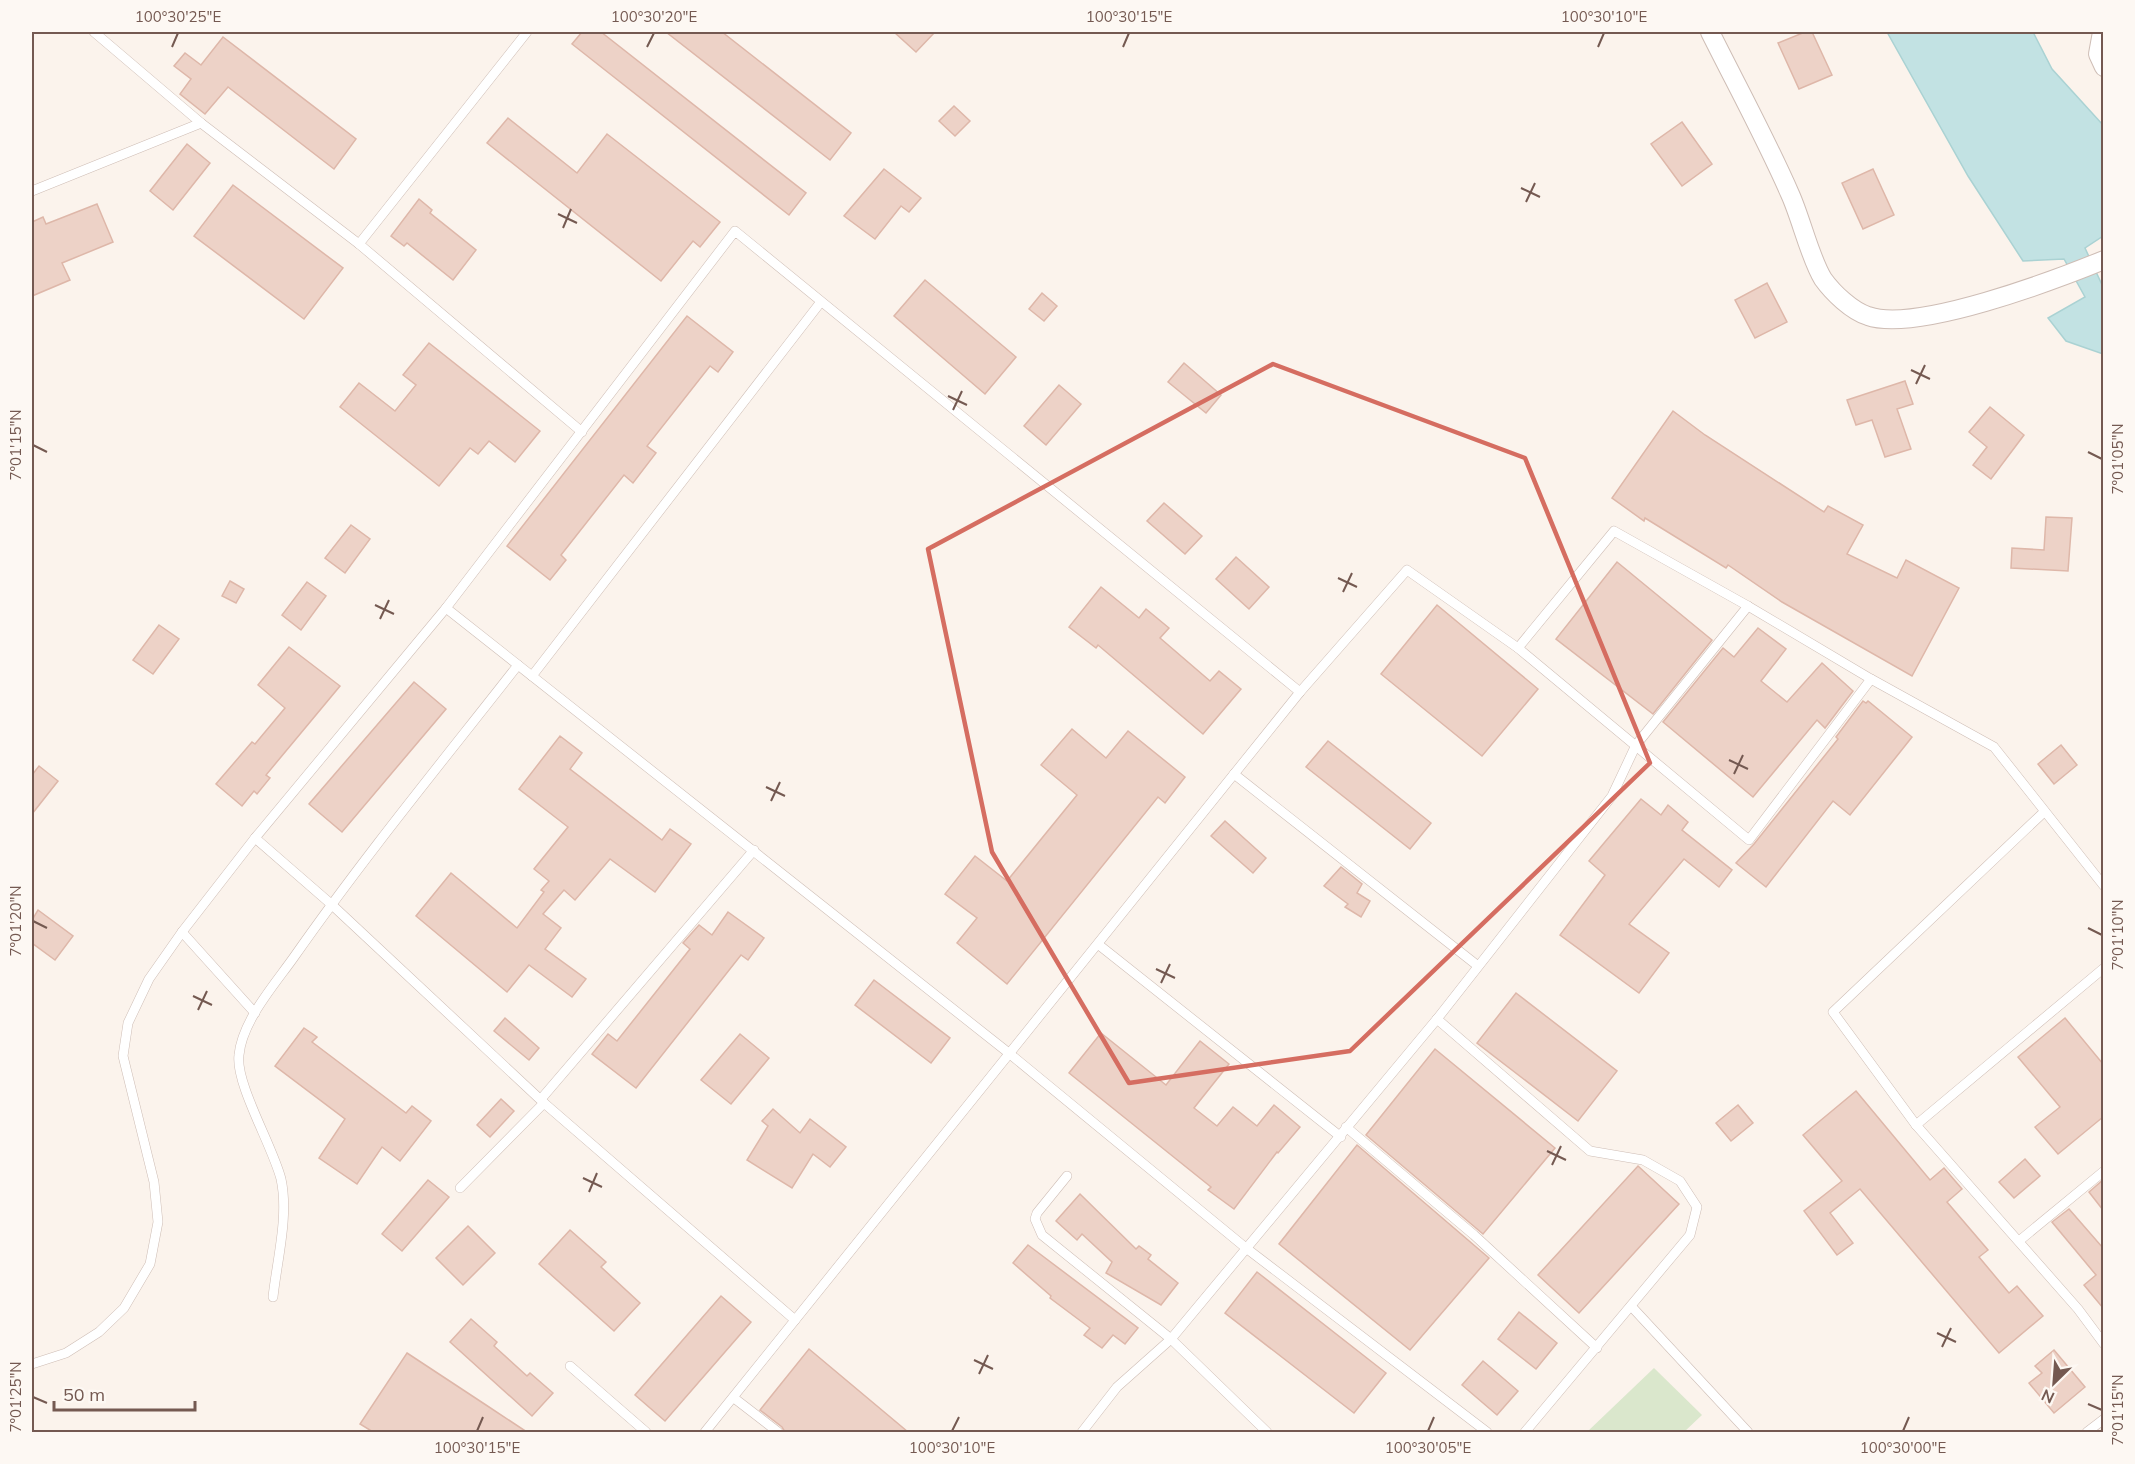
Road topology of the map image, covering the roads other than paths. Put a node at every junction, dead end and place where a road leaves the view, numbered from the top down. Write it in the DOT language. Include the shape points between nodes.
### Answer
graph roads {
  1 [pos="94,32"];
  2 [pos="526,32"];
  3 [pos="1710,32"];
  4 [pos="2102,32"];
  5 [pos="2103,67"];
  6 [pos="201,123"];
  7 [pos="32,191"];
  8 [pos="359,244"];
  9 [pos="2103,260"];
  10 [pos="820,303"];
  11 [pos="582,432"];
  12 [pos="1748,606"];
  13 [pos="446,608"];
  14 [pos="1518,648"];
  15 [pos="518,665"];
  16 [pos="532,676"];
  17 [pos="1871,679"];
  18 [pos="1300,692"];
  19 [pos="1636,745"];
  20 [pos="1234,774"];
  21 [pos="2044,812"];
  22 [pos="255,838"];
  23 [pos="754,850"];
  24 [pos="2103,886"];
  25 [pos="331,904"];
  26 [pos="182,932"];
  27 [pos="1099,945"];
  28 [pos="1478,966"];
  29 [pos="2103,968"];
  30 [pos="255,1013"];
  31 [pos="1437,1019"];
  32 [pos="1010,1054"];
  33 [pos="543,1101"];
  34 [pos="1916,1125"];
  35 [pos="1346,1127"];
  36 [pos="1341,1137"];
  37 [pos="2103,1171"];
  38 [pos="1067,1176"];
  39 [pos="460,1188"];
  40 [pos="2019,1241"];
  41 [pos="1246,1248"];
  42 [pos="273,1297"];
  43 [pos="1630,1306"];
  44 [pos="795,1320"];
  45 [pos="1171,1339"];
  46 [pos="2103,1344"];
  47 [pos="1597,1348"];
  48 [pos="32,1364"];
  49 [pos="570,1366"];
  50 [pos="734,1398"];
  51 [pos="2103,1419"];
  52 [pos="646,1432"];
  53 [pos="705,1432"];
  54 [pos="778,1432"];
  55 [pos="1082,1432"];
  56 [pos="1267,1432"];
  57 [pos="1487,1432"];
  58 [pos="1524,1432"];
  59 [pos="1748,1432"];
  60 [pos="2087,1432"];
  1 -- 6 [label="lane"];
  2 -- 8 [label="lane"];
  3 -- 9 [label="street" via="1790,194 1823,278 1847,303 1867,316 1889,320 1953,310 2056,280"];
  4 -- 5 [label="street" via="2098,54"];
  6 -- 7 [label="lane"];
  6 -- 8 [label="lane"];
  8 -- 11 [label="lane"];
  10 -- 11 [label="lane" via="735,231"];
  10 -- 16 [label="lane"];
  10 -- 18 [label="lane"];
  11 -- 13 [label="lane"];
  12 -- 14 [label="lane" via="1614,531"];
  12 -- 17 [label="lane"];
  12 -- 19 [label="lane"];
  13 -- 15 [label="lane"];
  13 -- 22 [label="lane"];
  14 -- 18 [label="lane" via="1407,570"];
  14 -- 19 [label="lane"];
  15 -- 16 [label="lane"];
  15 -- 25 [label="lane"];
  16 -- 23 [label="lane"];
  17 -- 19 [label="lane" via="1749,840"];
  17 -- 21 [label="lane" via="1994,747"];
  18 -- 20 [label="lane"];
  19 -- 28 [label="lane" via="1612,796"];
  20 -- 27 [label="lane"];
  20 -- 28 [label="lane"];
  21 -- 24 [label="lane"];
  21 -- 34 [label="lane" via="1833,1012"];
  22 -- 25 [label="lane"];
  22 -- 26 [label="lane"];
  23 -- 32 [label="lane"];
  23 -- 33 [label="lane"];
  25 -- 30 [label="lane"];
  25 -- 33 [label="lane"];
  26 -- 30 [label="lane"];
  26 -- 48 [label="lane" via="136,1002 123,1044 123,1065 157,1202 156,1241 150,1264 124,1308 99,1332 66,1353"];
  27 -- 32 [label="lane"];
  27 -- 36 [label="lane"];
  28 -- 31 [label="lane"];
  29 -- 34 [label="lane"];
  30 -- 42 [label="lane" via="239,1052 238,1065 281,1183 283,1213"];
  31 -- 35 [label="lane"];
  31 -- 43 [label="lane" via="1590,1150 1642,1160 1680,1181 1697,1207 1690,1235"];
  32 -- 41 [label="lane"];
  32 -- 44 [label="lane"];
  33 -- 39 [label="lane"];
  33 -- 44 [label="lane"];
  34 -- 40 [label="lane"];
  35 -- 36 [label="lane"];
  35 -- 47 [label="lane" via="1474,1235"];
  36 -- 41 [label="lane"];
  37 -- 40 [label="lane"];
  38 -- 45 [label="lane" via="1037,1213 1035,1220 1042,1235"];
  40 -- 46 [label="lane"];
  41 -- 45 [label="lane"];
  41 -- 57 [label="lane"];
  43 -- 47 [label="lane"];
  43 -- 59 [label="lane"];
  44 -- 50 [label="lane"];
  45 -- 55 [label="lane" via="1117,1388"];
  45 -- 56 [label="lane"];
  47 -- 58 [label="lane"];
  49 -- 52 [label="lane"];
  50 -- 53 [label="lane"];
  50 -- 54 [label="lane"];
  51 -- 60 [label="lane"];
}
